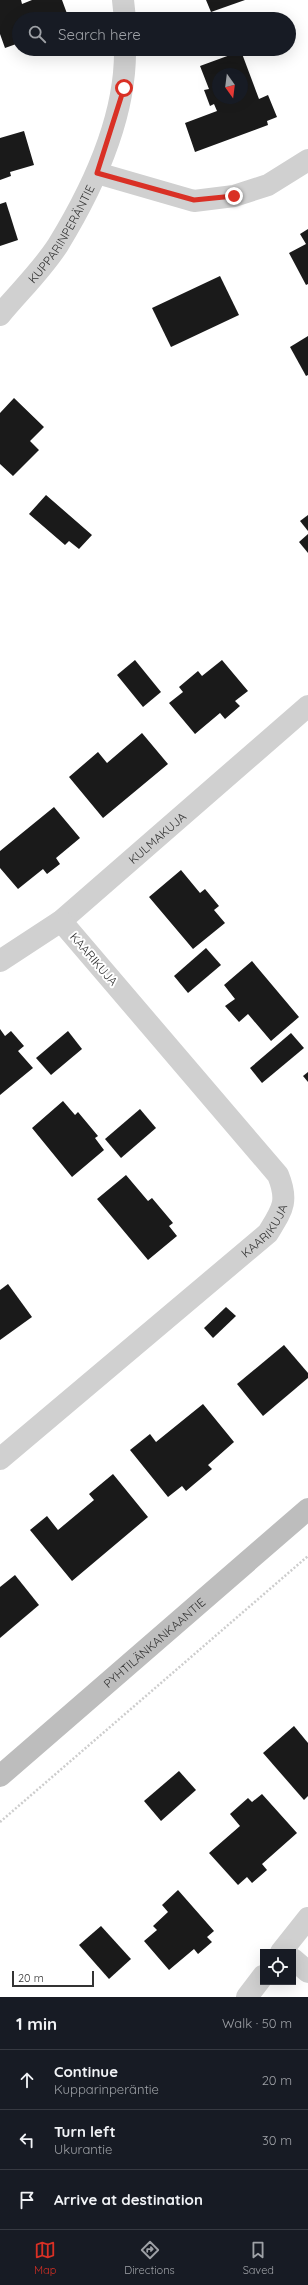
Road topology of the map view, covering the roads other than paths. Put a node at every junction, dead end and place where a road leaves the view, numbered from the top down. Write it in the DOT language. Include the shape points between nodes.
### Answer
graph roads {
  1 [pos="123,0"];
  2 [pos="125,12"];
  3 [pos="126,56"];
  4 [pos="308,160"];
  5 [pos="97,173"];
  6 [pos="0,315"];
  7 [pos="308,706"];
  8 [pos="61,921"];
  9 [pos="0,961"];
  10 [pos="0,1459"];
  11 [pos="308,1509"];
  12 [pos="0,1776"];
  13 [pos="308,1918"];
  14 [pos="288,1949"];
  15 [pos="296,1962"];
  16 [pos="308,1972"];
  17 [pos="260,1980"];
  18 [pos="247,1997"];
  1 -- 2 [label="street"];
  3 -- 5 [label="street, KUPPARINPERÄNTIE" via="124,88"];
  4 -- 5 [label="street" via="268,185 234,196 194,200"];
  5 -- 6 [label="street, KUPPARINPERÄNTIE" via="57,246"];
  7 -- 8 [label="street, KULMAKUJA"];
  8 -- 9 [label="street, KULMAKUJA"];
  8 -- 10 [label="street, KAARIKUJA" via="278,1175 285,1191 283,1209 268,1233"];
  11 -- 12 [label="street, PYHTILÄNKANKAANTIE"];
  13 -- 14 [label="street"];
  15 -- 16 [label="street"];
  17 -- 18 [label="street"];
}
